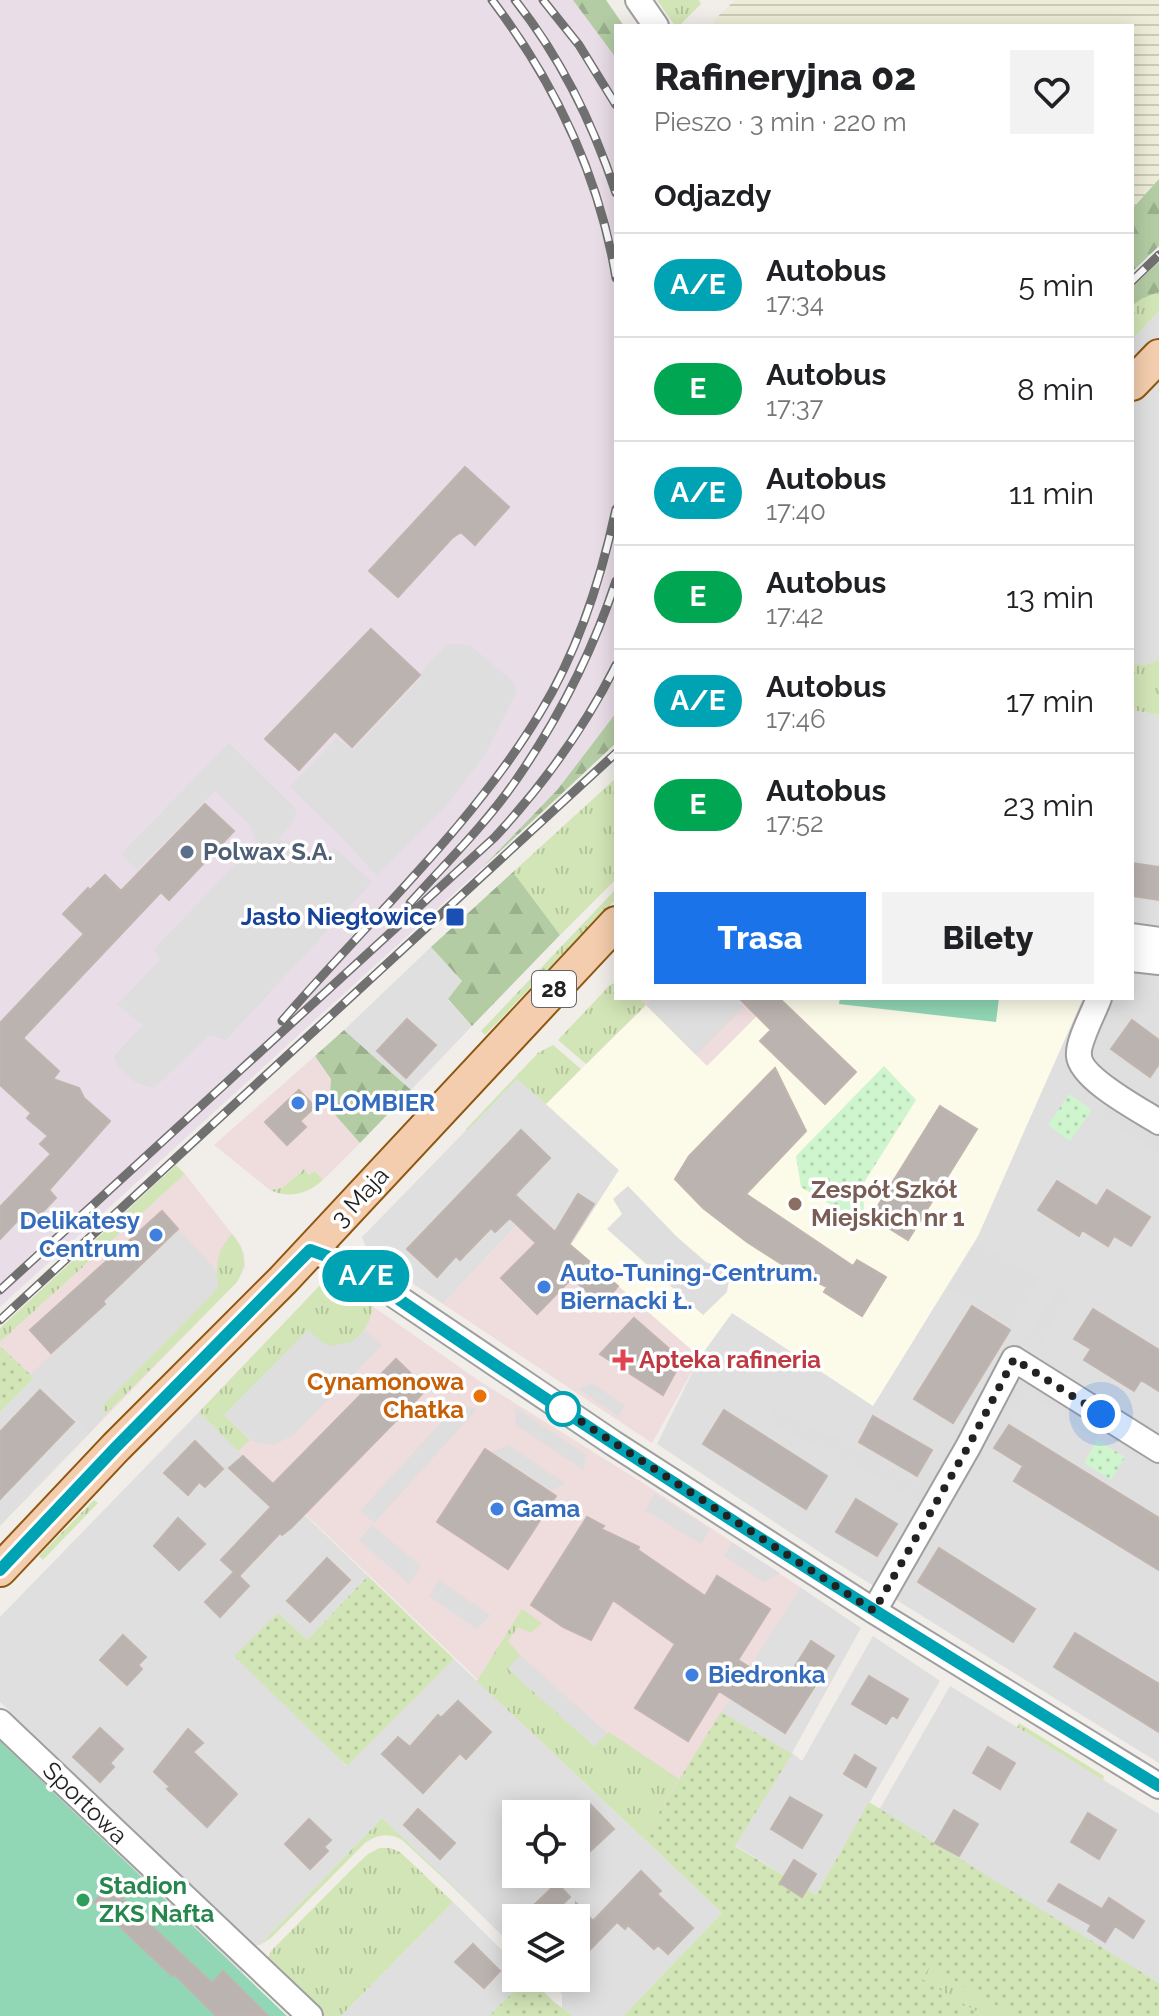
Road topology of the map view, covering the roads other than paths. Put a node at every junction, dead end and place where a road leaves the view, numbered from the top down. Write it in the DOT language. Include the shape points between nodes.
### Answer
graph roads {
  1 [pos="638,0"];
  2 [pos="655,24"];
  3 [pos="1159,356"];
  4 [pos="1134,382"];
  5 [pos="614,925"];
  6 [pos="1134,936"];
  7 [pos="1159,940"];
  8 [pos="1134,959"];
  9 [pos="1159,962"];
  10 [pos="1098,1000"];
  11 [pos="1159,1122"];
  12 [pos="310,1250"];
  13 [pos="1159,1450"];
  14 [pos="0,1570"];
  15 [pos="874,1611"];
  16 [pos="0,1722"];
  17 [pos="1158,1783"];
  18 [pos="310,2016"];
  1 -- 2 [label="street"];
  3 -- 4 [label="main road"];
  5 -- 12 [label="main road, 3 Maja / 28"];
  6 -- 7 [label="street"];
  8 -- 9 [label="street"];
  10 -- 11 [label="street" via="1079,1061 1092,1078"];
  12 -- 14 [label="main road, 3 Maja / 28"];
  12 -- 15 [label="street" via="361,1273"];
  13 -- 15 [label="street" via="1014,1359"];
  15 -- 17 [label="street"];
  16 -- 18 [label="street, Sportowa"];
}
